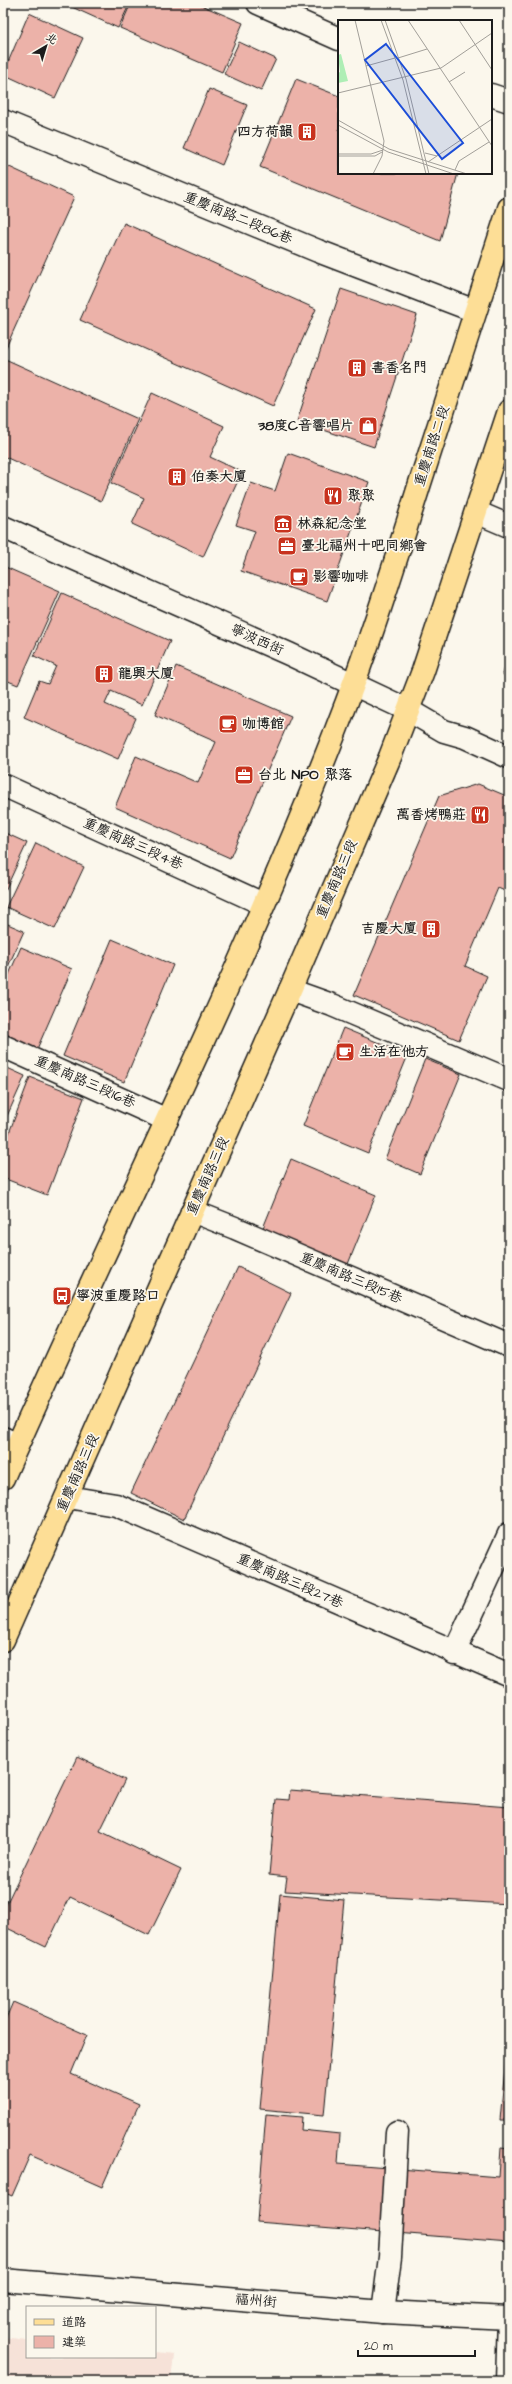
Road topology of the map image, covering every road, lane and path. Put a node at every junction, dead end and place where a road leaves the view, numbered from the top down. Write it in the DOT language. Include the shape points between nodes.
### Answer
graph roads {
  1 [pos="258,3"];
  2 [pos="338,38"];
  3 [pos="492,95"];
  4 [pos="509,100"];
  5 [pos="3,121"];
  6 [pos="509,208"];
  7 [pos="475,312"];
  8 [pos="509,411"];
  9 [pos="476,512"];
  10 [pos="509,526"];
  11 [pos="3,527"];
  12 [pos="354,684"];
  13 [pos="408,710"];
  14 [pos="509,758"];
  15 [pos="3,785"];
  16 [pos="263,904"];
  17 [pos="290,990"];
  18 [pos="3,1046"];
  19 [pos="509,1080"];
  20 [pos="167,1120"];
  21 [pos="192,1211"];
  22 [pos="509,1346"];
  23 [pos="10,1442"];
  24 [pos="3,1478"];
  25 [pos="67,1497"];
  26 [pos="509,1534"];
  27 [pos="3,1640"];
  28 [pos="454,1653"];
  29 [pos="509,1675"];
  30 [pos="397,2132"];
  31 [pos="3,2280"];
  32 [pos="383,2312"];
  33 [pos="509,2318"];
  34 [pos="507,2381"];
  1 -- 2 [label="street"];
  3 -- 4 [label="street"];
  5 -- 7 [label="street, 重慶南路二段86巷" via="318,251"];
  6 -- 7 [label="main road, 重慶南路二段"];
  7 -- 12 [label="main road, 重慶南路二段"];
  8 -- 9 [label="main road"];
  9 -- 10 [label="street"];
  9 -- 13 [label="main road"];
  11 -- 12 [label="street, 寧波西街"];
  12 -- 13 [label="street, 寧波西街"];
  12 -- 16 [label="main road"];
  13 -- 14 [label="street, 寧波西街" via="444,731"];
  13 -- 17 [label="main road, 重慶南路三段"];
  15 -- 16 [label="street, 重慶南路三段4巷"];
  16 -- 20 [label="main road"];
  17 -- 19 [label="street" via="332,1005"];
  17 -- 21 [label="main road, 重慶南路三段"];
  18 -- 20 [label="street, 重慶南路三段16巷"];
  20 -- 23 [label="main road"];
  21 -- 22 [label="street, 重慶南路三段15巷"];
  21 -- 25 [label="main road, 重慶南路三段"];
  23 -- 24 [label="main road"];
  25 -- 27 [label="main road, 重慶南路三段"];
  25 -- 28 [label="street, 重慶南路三段27巷" via="116,1505"];
  26 -- 28 [label="street"];
  28 -- 29 [label="street, 重慶南路三段27巷"];
  30 -- 32 [label="street" via="390,2257"];
  31 -- 32 [label="street, 福州街"];
  32 -- 33 [label="street, 福州街"];
  33 -- 34 [label="street"];
}
